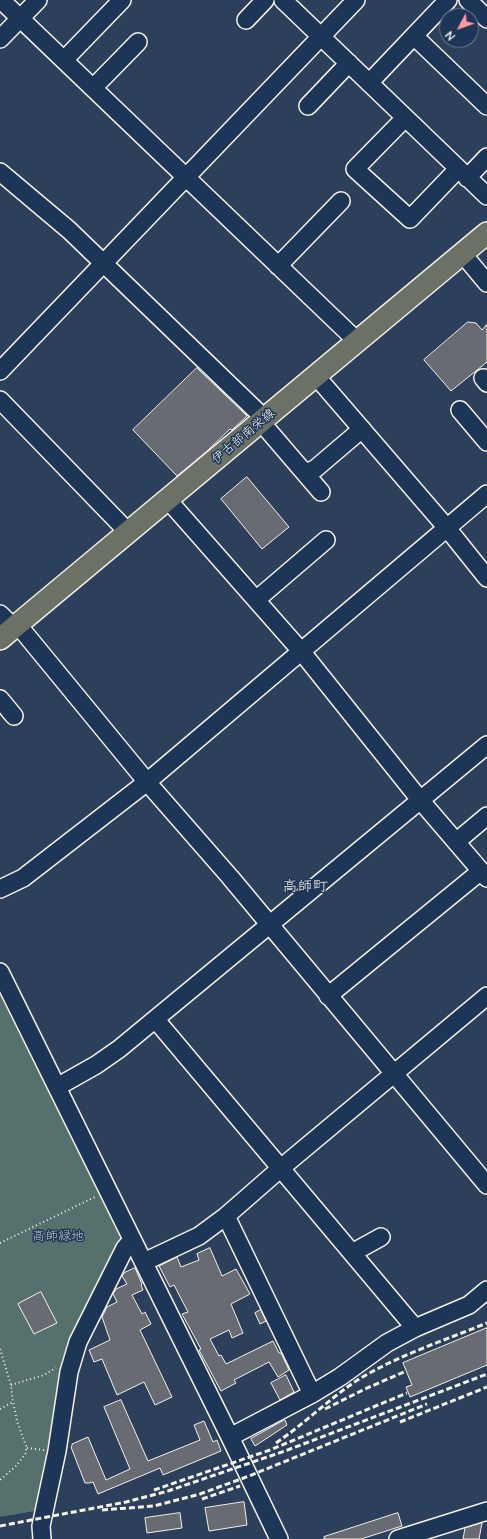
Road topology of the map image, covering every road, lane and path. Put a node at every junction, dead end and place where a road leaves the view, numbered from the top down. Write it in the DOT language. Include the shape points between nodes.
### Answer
graph roads {
  1 [pos="1,0"];
  2 [pos="38,0"];
  3 [pos="122,0"];
  4 [pos="264,0"];
  5 [pos="283,0"];
  6 [pos="356,0"];
  7 [pos="448,0"];
  8 [pos="468,0"];
  9 [pos="20,18"];
  10 [pos="487,19"];
  11 [pos="246,20"];
  12 [pos="320,36"];
  13 [pos="414,36"];
  14 [pos="0,39"];
  15 [pos="138,42"];
  16 [pos="64,60"];
  17 [pos="349,64"];
  18 [pos="369,83"];
  19 [pos="93,88"];
  20 [pos="308,106"];
  21 [pos="487,106"];
  22 [pos="405,118"];
  23 [pos="487,157"];
  24 [pos="0,172"];
  25 [pos="462,173"];
  26 [pos="185,177"];
  27 [pos="487,196"];
  28 [pos="341,201"];
  29 [pos="487,233"];
  30 [pos="462,253"];
  31 [pos="104,263"];
  32 [pos="278,266"];
  33 [pos="487,283"];
  34 [pos="358,342"];
  35 [pos="0,371"];
  36 [pos="316,376"];
  37 [pos="0,400"];
  38 [pos="460,410"];
  39 [pos="263,421"];
  40 [pos="362,429"];
  41 [pos="487,442"];
  42 [pos="305,474"];
  43 [pos="321,492"];
  44 [pos="487,494"];
  45 [pos="168,500"];
  46 [pos="447,528"];
  47 [pos="129,533"];
  48 [pos="326,540"];
  49 [pos="487,578"];
  50 [pos="256,600"];
  51 [pos="8,626"];
  52 [pos="301,651"];
  53 [pos="0,699"];
  54 [pos="14,716"];
  55 [pos="487,745"];
  56 [pos="147,782"];
  57 [pos="421,801"];
  58 [pos="487,816"];
  59 [pos="456,842"];
  60 [pos="484,875"];
  61 [pos="0,889"];
  62 [pos="270,925"];
  63 [pos="0,972"];
  64 [pos="328,996"];
  65 [pos="487,996"];
  66 [pos="156,1020"];
  67 [pos="394,1073"];
  68 [pos="57,1087"];
  69 [pos="281,1168"];
  70 [pos="487,1185"];
  71 [pos="100,1194"];
  72 [pos="226,1216"];
  73 [pos="381,1237"];
  74 [pos="132,1240"];
  75 [pos="0,1243"];
  76 [pos="352,1253"];
  77 [pos="144,1262"];
  78 [pos="487,1290"];
  79 [pos="415,1328"];
  80 [pos="0,1349"];
  81 [pos="58,1364"];
  82 [pos="11,1385"];
  83 [pos="312,1394"];
  84 [pos="13,1402"];
  85 [pos="0,1410"];
  86 [pos="230,1436"];
  87 [pos="0,1480"];
  88 [pos="487,1510"];
  89 [pos="42,1539"];
  90 [pos="279,1539"];
  91 [pos="398,1539"];
  1 -- 9 [label="street"];
  2 -- 9 [label="street"];
  3 -- 16 [label="street"];
  4 -- 11 [label="street"];
  5 -- 12 [label="street"];
  6 -- 12 [label="street"];
  7 -- 13 [label="street"];
  8 -- 10 [label="street"];
  9 -- 14 [label="street"];
  9 -- 16 [label="street"];
  12 -- 17 [label="street"];
  12 -- 26 [label="street"];
  13 -- 18 [label="street"];
  13 -- 21 [label="street"];
  15 -- 19 [label="street"];
  16 -- 19 [label="street"];
  17 -- 18 [label="street"];
  17 -- 20 [label="street"];
  18 -- 22 [label="street"];
  19 -- 26 [label="street"];
  22 -- 25 [label="street"];
  22 -- 25 [label="street" via="355,169 410,219"];
  23 -- 25 [label="street"];
  24 -- 31 [label="street"];
  25 -- 27 [label="street"];
  26 -- 31 [label="street"];
  26 -- 32 [label="street"];
  28 -- 32 [label="street"];
  29 -- 30 [label="main road, 伊古部南栄線"];
  30 -- 33 [label="street"];
  30 -- 34 [label="main road, 伊古部南栄線"];
  31 -- 35 [label="street"];
  31 -- 39 [label="street"];
  32 -- 34 [label="street"];
  34 -- 36 [label="main road, 伊古部南栄線"];
  36 -- 39 [label="main road, 伊古部南栄線"];
  36 -- 40 [label="street"];
  37 -- 47 [label="street"];
  38 -- 41 [label="street"];
  39 -- 42 [label="street"];
  39 -- 45 [label="main road, 伊古部南栄線"];
  40 -- 42 [label="street" via="315,469"];
  40 -- 46 [label="street"];
  42 -- 43 [label="street"];
  44 -- 46 [label="street"];
  45 -- 47 [label="main road, 伊古部南栄線"];
  45 -- 50 [label="street"];
  46 -- 49 [label="street"];
  46 -- 52 [label="street"];
  47 -- 51 [label="main road, 伊古部南栄線"];
  48 -- 50 [label="street"];
  50 -- 52 [label="street"];
  51 -- 56 [label="street"];
  52 -- 56 [label="street"];
  52 -- 57 [label="street"];
  53 -- 54 [label="street"];
  55 -- 57 [label="street"];
  56 -- 61 [label="street" via="24,878"];
  56 -- 62 [label="street"];
  57 -- 59 [label="street"];
  57 -- 62 [label="street"];
  58 -- 59 [label="street"];
  59 -- 60 [label="street"];
  60 -- 64 [label="street"];
  62 -- 64 [label="street"];
  62 -- 66 [label="street"];
  63 -- 68 [label="street"];
  64 -- 67 [label="street"];
  65 -- 67 [label="street"];
  66 -- 68 [label="street" via="102,1061"];
  66 -- 69 [label="street"];
  67 -- 69 [label="street"];
  67 -- 70 [label="street"];
  68 -- 74 [label="street"];
  69 -- 72 [label="street"];
  69 -- 76 [label="street"];
  71 -- 75 [label="path"];
  72 -- 77 [label="street" via="199,1236"];
  72 -- 83 [label="street"];
  73 -- 76 [label="street"];
  74 -- 77 [label="street"];
  74 -- 89 [label="street" via="125,1248 78,1342 69,1372 57,1451 41,1526"];
  76 -- 79 [label="street"];
  77 -- 86 [label="street"];
  78 -- 79 [label="street" via="469,1305"];
  79 -- 83 [label="street" via="387,1343"];
  80 -- 82 [label="path"];
  81 -- 82 [label="path" via="54,1370 44,1375"];
  82 -- 84 [label="path"];
  83 -- 86 [label="street"];
  84 -- 85 [label="path"];
  84 -- 87 [label="path" via="26,1453"];
  86 -- 90 [label="street"];
  88 -- 91 [label="street"];
}
